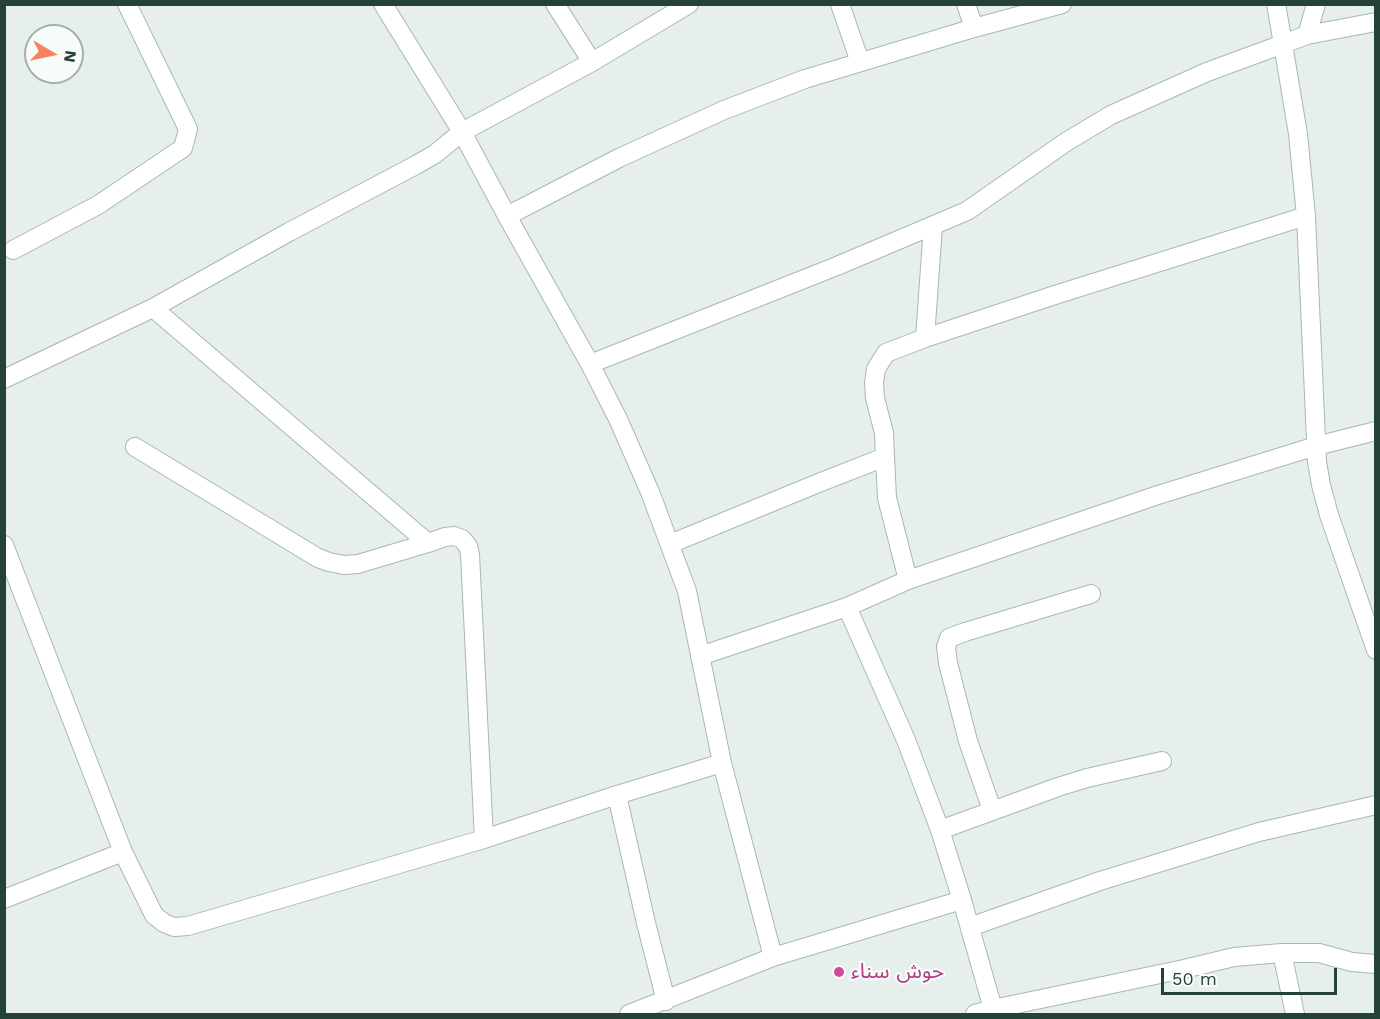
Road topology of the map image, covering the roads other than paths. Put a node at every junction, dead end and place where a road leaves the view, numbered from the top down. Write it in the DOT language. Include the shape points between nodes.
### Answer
graph roads {
  1 [pos="127,4"];
  2 [pos="382,4"];
  3 [pos="555,4"];
  4 [pos="689,4"];
  5 [pos="840,4"];
  6 [pos="966,4"];
  7 [pos="1062,4"];
  8 [pos="1276,4"];
  9 [pos="1316,4"];
  10 [pos="1376,22"];
  11 [pos="974,28"];
  12 [pos="1307,35"];
  13 [pos="1283,44"];
  14 [pos="592,62"];
  15 [pos="860,62"];
  16 [pos="462,132"];
  17 [pos="507,216"];
  18 [pos="1306,216"];
  19 [pos="933,226"];
  20 [pos="13,250"];
  21 [pos="153,308"];
  22 [pos="925,338"];
  23 [pos="590,364"];
  24 [pos="4,379"];
  25 [pos="1376,431"];
  26 [pos="1316,446"];
  27 [pos="135,447"];
  28 [pos="885,457"];
  29 [pos="428,543"];
  30 [pos="670,544"];
  31 [pos="4,545"];
  32 [pos="909,580"];
  33 [pos="1091,594"];
  34 [pos="847,607"];
  35 [pos="1376,650"];
  36 [pos="700,656"];
  37 [pos="1162,761"];
  38 [pos="722,763"];
  39 [pos="617,795"];
  40 [pos="1376,805"];
  41 [pos="992,810"];
  42 [pos="940,830"];
  43 [pos="484,839"];
  44 [pos="123,852"];
  45 [pos="4,899"];
  46 [pos="962,900"];
  47 [pos="970,927"];
  48 [pos="1282,952"];
  49 [pos="773,957"];
  50 [pos="1376,964"];
  51 [pos="666,1001"];
  52 [pos="993,1009"];
  53 [pos="629,1014"];
  54 [pos="975,1014"];
  55 [pos="1295,1014"];
  1 -- 20 [label="street" via="188,129 183,148 98,205"];
  2 -- 16 [label="street"];
  3 -- 14 [label="street"];
  4 -- 14 [label="street"];
  5 -- 15 [label="street"];
  6 -- 11 [label="street"];
  7 -- 11 [label="street"];
  8 -- 13 [label="street"];
  9 -- 12 [label="street"];
  10 -- 12 [label="street"];
  11 -- 15 [label="street"];
  12 -- 13 [label="street"];
  13 -- 18 [label="street"];
  13 -- 19 [label="street" via="1207,72 1111,115 967,211"];
  14 -- 16 [label="street"];
  15 -- 17 [label="street" via="724,110"];
  16 -- 17 [label="street"];
  16 -- 21 [label="street" via="416,165"];
  17 -- 23 [label="street"];
  18 -- 22 [label="street"];
  18 -- 26 [label="street"];
  19 -- 22 [label="street"];
  19 -- 23 [label="street"];
  21 -- 24 [label="street"];
  21 -- 29 [label="street"];
  22 -- 28 [label="street" via="886,353 876,369 875,398 884,433"];
  23 -- 30 [label="street" via="618,419"];
  25 -- 26 [label="street"];
  26 -- 32 [label="street"];
  26 -- 35 [label="street" via="1324,495"];
  27 -- 29 [label="street" via="329,562 358,564"];
  28 -- 30 [label="street"];
  28 -- 32 [label="street" via="887,498"];
  29 -- 43 [label="street" via="454,536 468,546 470,555"];
  30 -- 36 [label="street" via="687,591"];
  31 -- 44 [label="street"];
  32 -- 34 [label="street"];
  33 -- 41 [label="street" via="949,638 948,663 968,741"];
  34 -- 36 [label="street"];
  34 -- 42 [label="street" via="906,740"];
  36 -- 38 [label="street"];
  37 -- 41 [label="street" via="1087,778"];
  38 -- 39 [label="street"];
  38 -- 49 [label="street"];
  39 -- 43 [label="street"];
  39 -- 51 [label="street"];
  40 -- 47 [label="street" via="1260,832 1100,881"];
  41 -- 42 [label="street"];
  42 -- 46 [label="street"];
  43 -- 44 [label="street" via="174,927 154,915"];
  44 -- 45 [label="street"];
  46 -- 47 [label="street"];
  46 -- 49 [label="street"];
  47 -- 52 [label="street"];
  48 -- 50 [label="street" via="1319,953"];
  48 -- 52 [label="street" via="1234,957"];
  48 -- 55 [label="street"];
  49 -- 51 [label="street"];
  51 -- 53 [label="street"];
  52 -- 54 [label="street"];
}
